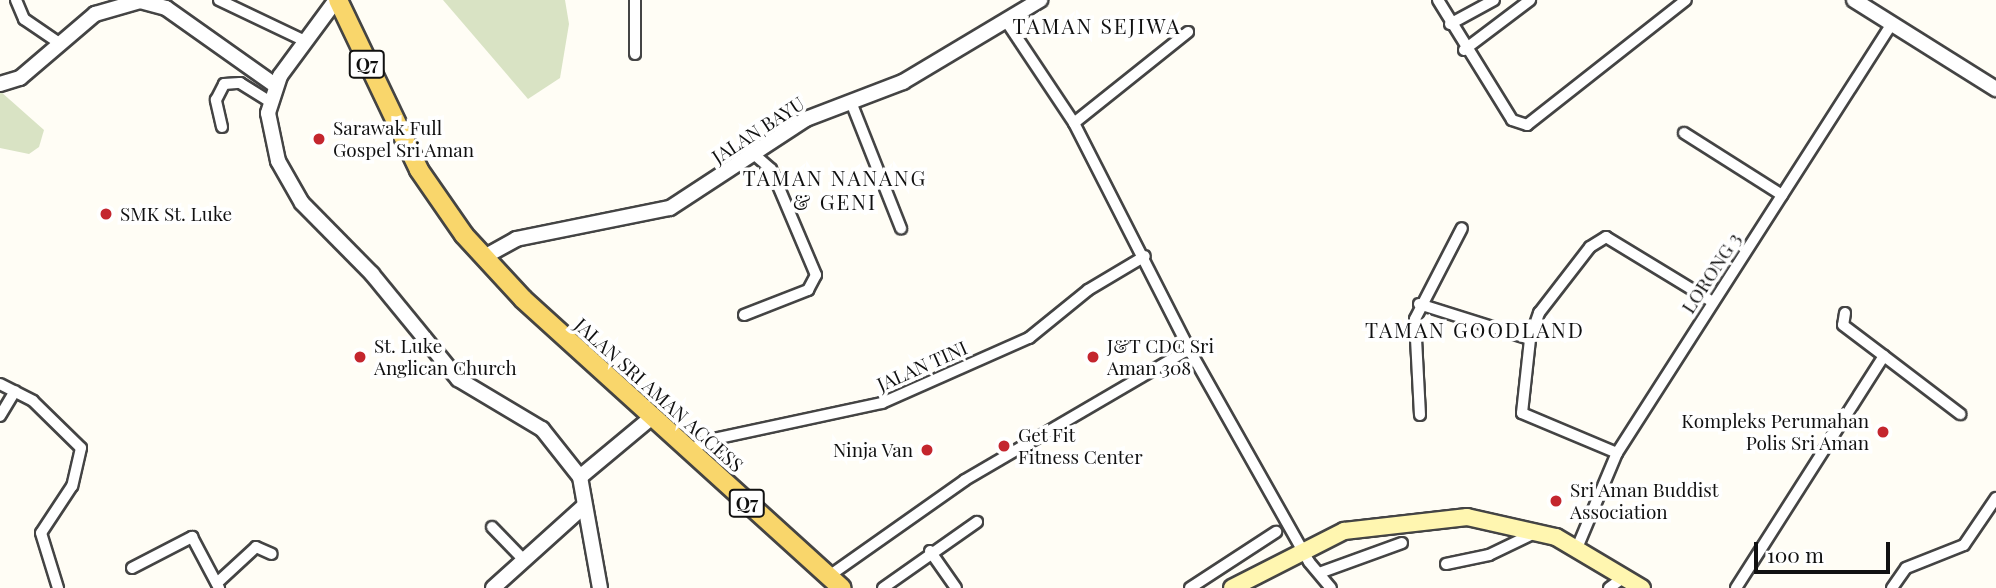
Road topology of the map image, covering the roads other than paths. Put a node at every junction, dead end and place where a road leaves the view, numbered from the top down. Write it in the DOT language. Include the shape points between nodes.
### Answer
graph roads {
  1 [pos="16,0"];
  2 [pos="219,0"];
  3 [pos="337,0"];
  4 [pos="635,0"];
  5 [pos="1040,0"];
  6 [pos="1438,0"];
  7 [pos="1494,0"];
  8 [pos="1530,0"];
  9 [pos="1686,0"];
  10 [pos="1854,0"];
  11 [pos="1006,21"];
  12 [pos="1450,24"];
  13 [pos="1891,25"];
  14 [pos="1188,32"];
  15 [pos="303,40"];
  16 [pos="60,43"];
  17 [pos="1464,50"];
  18 [pos="635,54"];
  19 [pos="0,83"];
  20 [pos="276,86"];
  21 [pos="1996,89"];
  22 [pos="270,102"];
  23 [pos="851,102"];
  24 [pos="1074,123"];
  25 [pos="222,127"];
  26 [pos="1684,132"];
  27 [pos="754,154"];
  28 [pos="1782,195"];
  29 [pos="901,228"];
  30 [pos="1462,228"];
  31 [pos="1145,256"];
  32 [pos="484,257"];
  33 [pos="1713,302"];
  34 [pos="1419,304"];
  35 [pos="1845,313"];
  36 [pos="744,315"];
  37 [pos="1530,339"];
  38 [pos="1189,349"];
  39 [pos="1884,356"];
  40 [pos="0,384"];
  41 [pos="15,391"];
  42 [pos="1960,414"];
  43 [pos="1420,415"];
  44 [pos="0,416"];
  45 [pos="652,417"];
  46 [pos="689,450"];
  47 [pos="1617,453"];
  48 [pos="580,477"];
  49 [pos="1996,498"];
  50 [pos="583,507"];
  51 [pos="977,522"];
  52 [pos="492,527"];
  53 [pos="1540,531"];
  54 [pos="1276,532"];
  55 [pos="1402,543"];
  56 [pos="1577,548"];
  57 [pos="930,551"];
  58 [pos="272,554"];
  59 [pos="521,557"];
  60 [pos="1311,562"];
  61 [pos="1446,564"];
  62 [pos="132,569"];
  63 [pos="835,582"];
  64 [pos="1616,583"];
  65 [pos="218,586"];
  66 [pos="58,588"];
  67 [pos="493,588"];
  68 [pos="600,588"];
  69 [pos="883,588"];
  70 [pos="956,588"];
  71 [pos="1190,588"];
  72 [pos="1232,588"];
  73 [pos="1331,588"];
  74 [pos="1642,588"];
  75 [pos="1736,588"];
  76 [pos="1892,588"];
  1 -- 16 [label="street" via="24,19"];
  2 -- 15 [label="street"];
  3 -- 15 [label="street"];
  3 -- 32 [label="main road, Q7" via="398,127 443,207"];
  4 -- 18 [label="street"];
  5 -- 11 [label="street, JALAN BAYU"];
  6 -- 12 [label="street"];
  7 -- 12 [label="street"];
  8 -- 17 [label="street"];
  9 -- 17 [label="street" via="1527,125 1512,120"];
  10 -- 13 [label="street"];
  11 -- 23 [label="street, JALAN BAYU" via="903,82"];
  11 -- 24 [label="street"];
  12 -- 17 [label="street"];
  13 -- 21 [label="street"];
  13 -- 28 [label="street, LORONG 3"];
  14 -- 24 [label="street"];
  15 -- 20 [label="street"];
  16 -- 19 [label="street" via="19,78"];
  16 -- 20 [label="street" via="110,7 157,4"];
  20 -- 22 [label="street"];
  22 -- 25 [label="street" via="240,83 224,84 216,94"];
  22 -- 48 [label="street" via="272,144 302,203 372,274 458,379 542,429"];
  23 -- 27 [label="street, JALAN BAYU" via="806,119"];
  23 -- 29 [label="street"];
  24 -- 31 [label="street"];
  26 -- 28 [label="street"];
  27 -- 32 [label="street, JALAN BAYU" via="670,208 516,239"];
  27 -- 36 [label="street" via="771,169 816,275 808,290"];
  28 -- 33 [label="street, LORONG 3"];
  30 -- 34 [label="street"];
  31 -- 38 [label="street"];
  31 -- 46 [label="street, JALAN TINI" via="1088,290 1029,338 882,403 714,439"];
  32 -- 45 [label="main road, JALAN SRI AMAN ACCESS / Q7"];
  33 -- 37 [label="street" via="1606,237 1554,291"];
  33 -- 47 [label="street, LORONG 3"];
  34 -- 37 [label="street"];
  34 -- 43 [label="street"];
  35 -- 39 [label="street" via="1843,326"];
  37 -- 47 [label="street" via="1521,404 1525,418"];
  38 -- 60 [label="street"];
  38 -- 63 [label="street" via="965,480"];
  39 -- 42 [label="street"];
  39 -- 75 [label="street"];
  40 -- 41 [label="street"];
  41 -- 44 [label="street"];
  41 -- 66 [label="street" via="55,418 81,448 72,486 41,533"];
  45 -- 46 [label="main road, JALAN SRI AMAN ACCESS / Q7"];
  45 -- 48 [label="street"];
  46 -- 63 [label="main road, JALAN SRI AMAN ACCESS / Q7"];
  47 -- 56 [label="street, LORONG 3"];
  48 -- 50 [label="street"];
  49 -- 76 [label="street" via="1964,545 1906,568"];
  50 -- 59 [label="street"];
  50 -- 68 [label="street"];
  51 -- 57 [label="street"];
  52 -- 59 [label="street"];
  53 -- 56 [label="main road"];
  53 -- 60 [label="main road" via="1467,517 1398,521 1344,531"];
  53 -- 61 [label="street" via="1489,555"];
  54 -- 71 [label="street"];
  55 -- 60 [label="street"];
  56 -- 64 [label="main road"];
  57 -- 69 [label="street"];
  57 -- 70 [label="street"];
  58 -- 65 [label="street" via="256,547"];
  59 -- 67 [label="street"];
  60 -- 72 [label="main road"];
  60 -- 73 [label="street"];
  62 -- 65 [label="street" via="188,536 202,545"];
  64 -- 74 [label="main road"];
}
